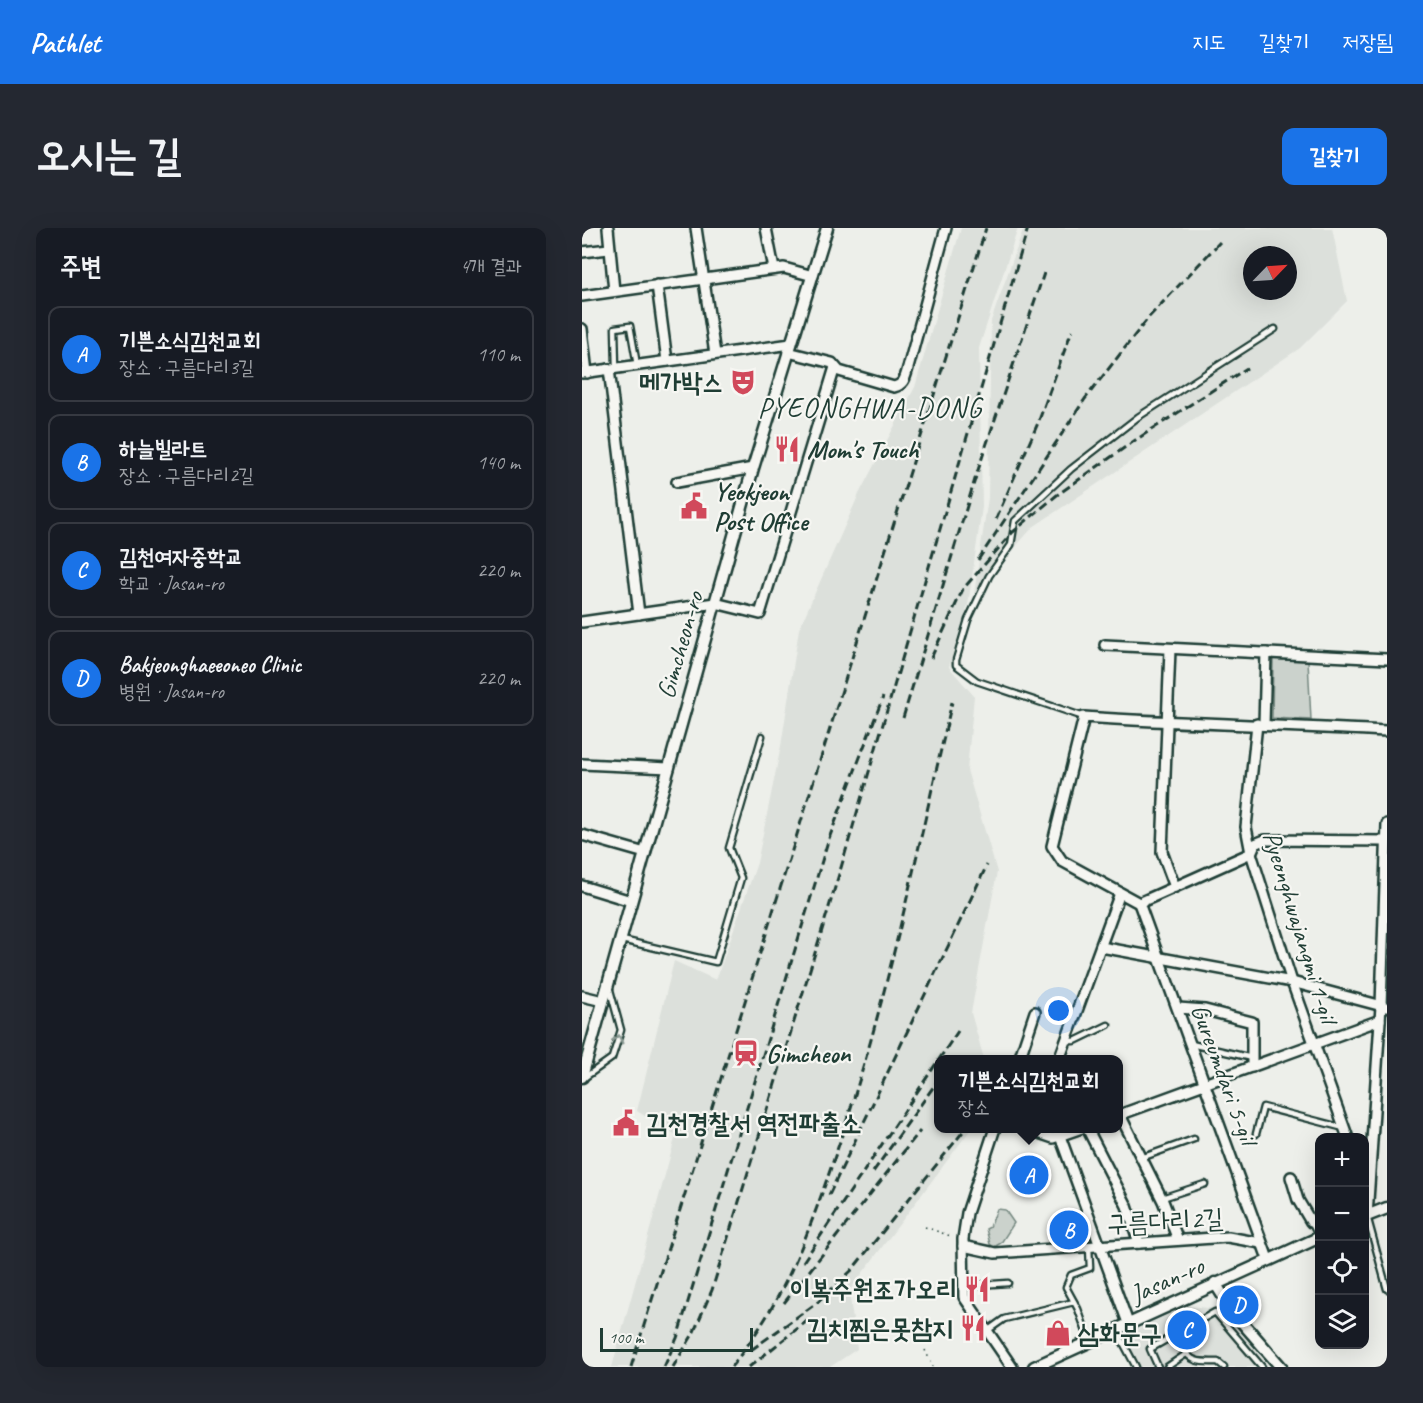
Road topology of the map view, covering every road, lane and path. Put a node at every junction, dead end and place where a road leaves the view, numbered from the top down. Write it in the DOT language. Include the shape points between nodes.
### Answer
graph roads {
  1 [pos="608,228"];
  2 [pos="696,228"];
  3 [pos="766,228"];
  4 [pos="827,228"];
  5 [pos="946,228"];
  6 [pos="609,249"];
  7 [pos="582,252"];
  8 [pos="774,269"];
  9 [pos="813,276"];
  10 [pos="704,279"];
  11 [pos="657,285"];
  12 [pos="614,291"];
  13 [pos="582,296"];
  14 [pos="1275,328"];
  15 [pos="582,329"];
  16 [pos="789,348"];
  17 [pos="715,354"];
  18 [pos="667,361"];
  19 [pos="637,365"];
  20 [pos="835,367"];
  21 [pos="613,369"];
  22 [pos="584,373"];
  23 [pos="753,468"];
  24 [pos="677,482"];
  25 [pos="715,603"];
  26 [pos="639,614"];
  27 [pos="582,622"];
  28 [pos="1105,645"];
  29 [pos="1170,649"];
  30 [pos="1266,653"];
  31 [pos="1387,659"];
  32 [pos="1084,717"];
  33 [pos="1167,723"];
  34 [pos="1260,724"];
  35 [pos="1387,731"];
  36 [pos="762,736"];
  37 [pos="582,764"];
  38 [pos="669,768"];
  39 [pos="1387,824"];
  40 [pos="582,835"];
  41 [pos="1386,841"];
  42 [pos="645,853"];
  43 [pos="1251,853"];
  44 [pos="582,886"];
  45 [pos="1175,887"];
  46 [pos="1120,893"];
  47 [pos="631,901"];
  48 [pos="1139,903"];
  49 [pos="621,939"];
  50 [pos="1101,947"];
  51 [pos="1159,957"];
  52 [pos="1292,982"];
  53 [pos="608,984"];
  54 [pos="582,996"];
  55 [pos="603,1001"];
  56 [pos="1384,1007"];
  57 [pos="1178,1008"];
  58 [pos="1035,1012"];
  59 [pos="1380,1020"];
  60 [pos="1108,1025"];
  61 [pos="1066,1041"];
  62 [pos="1191,1044"];
  63 [pos="1314,1044"];
  64 [pos="1019,1055"];
  65 [pos="1061,1055"];
  66 [pos="1252,1062"];
  67 [pos="582,1078"];
  68 [pos="1205,1083"];
  69 [pos="1123,1114"];
  70 [pos="1123,1123"];
  71 [pos="993,1133"];
  72 [pos="1037,1133"];
  73 [pos="1057,1133"];
  74 [pos="1058,1133"];
  75 [pos="1087,1133"];
  76 [pos="1346,1133"];
  77 [pos="1256,1134"];
  78 [pos="1194,1139"];
  79 [pos="1141,1158"];
  80 [pos="1291,1177"];
  81 [pos="1205,1184"];
  82 [pos="1369,1187"];
  83 [pos="1161,1198"];
  84 [pos="1387,1208"];
  85 [pos="1369,1216"];
  86 [pos="1311,1222"];
  87 [pos="925,1227"];
  88 [pos="1369,1227"];
  89 [pos="1315,1230"];
  90 [pos="1315,1239"];
  91 [pos="1178,1240"];
  92 [pos="963,1243"];
  93 [pos="1139,1243"];
  94 [pos="1261,1243"];
  95 [pos="1100,1246"];
  96 [pos="1089,1247"];
  97 [pos="1268,1259"];
  98 [pos="1008,1283"];
  99 [pos="1215,1283"];
  100 [pos="963,1286"];
  101 [pos="1387,1289"];
  102 [pos="1074,1302"];
  103 [pos="1128,1323"];
  104 [pos="1195,1326"];
  105 [pos="1116,1328"];
  106 [pos="987,1331"];
  107 [pos="1089,1341"];
  108 [pos="925,1350"];
  109 [pos="1186,1354"];
  110 [pos="933,1367"];
  111 [pos="1012,1367"];
  112 [pos="1034,1367"];
  113 [pos="1136,1367"];
  114 [pos="1158,1367"];
  115 [pos="1167,1367"];
  116 [pos="1224,1367"];
  117 [pos="1262,1367"];
  118 [pos="1281,1367"];
  1 -- 6 [label="street"];
  2 -- 10 [label="street"];
  3 -- 8 [label="street"];
  4 -- 9 [label="street, Gimcheon-ro"];
  5 -- 20 [label="street" via="904,382 894,387 839,372"];
  6 -- 7 [label="street"];
  6 -- 12 [label="street"];
  8 -- 9 [label="street"];
  8 -- 10 [label="street"];
  9 -- 16 [label="street, Gimcheon-ro"];
  10 -- 11 [label="street"];
  10 -- 17 [label="street"];
  11 -- 12 [label="street"];
  11 -- 18 [label="street"];
  12 -- 13 [label="street"];
  14 -- 32 [label="lane" via="1138,417 1071,469 1015,520 1011,545 989,576 968,620 957,665 977,681"];
  15 -- 22 [label="street"];
  16 -- 17 [label="street"];
  16 -- 20 [label="street"];
  16 -- 23 [label="street, Gimcheon-ro"];
  17 -- 18 [label="street"];
  18 -- 19 [label="street"];
  19 -- 21 [label="street"];
  19 -- 21 [label="lane" via="630,326 615,328"];
  20 -- 25 [label="street" via="760,614"];
  21 -- 22 [label="street"];
  21 -- 26 [label="street"];
  23 -- 24 [label="street"];
  23 -- 25 [label="street, Gimcheon-ro"];
  25 -- 26 [label="street"];
  25 -- 38 [label="street, Gimcheon-ro"];
  26 -- 27 [label="street"];
  28 -- 29 [label="street"];
  29 -- 30 [label="street"];
  29 -- 33 [label="street"];
  30 -- 31 [label="street"];
  30 -- 34 [label="street, Pyeonghwajangmi 1-gil"];
  32 -- 33 [label="street"];
  32 -- 46 [label="street" via="1052,846 1062,861"];
  33 -- 34 [label="street"];
  33 -- 45 [label="street" via="1162,852"];
  34 -- 35 [label="street"];
  34 -- 43 [label="street, Pyeonghwajangmi 1-gil" via="1246,827"];
  36 -- 49 [label="lane" via="729,848 741,878 716,962"];
  37 -- 38 [label="street"];
  38 -- 42 [label="street, Gimcheon-ro"];
  39 -- 41 [label="street"];
  40 -- 42 [label="street"];
  41 -- 43 [label="street" via="1265,840 1255,844"];
  41 -- 56 [label="street"];
  42 -- 47 [label="street, Gimcheon-ro"];
  43 -- 45 [label="street"];
  43 -- 52 [label="street, Pyeonghwajangmi 1-gil"];
  44 -- 47 [label="street"];
  45 -- 48 [label="street"];
  46 -- 48 [label="street"];
  46 -- 50 [label="street"];
  47 -- 49 [label="street, Gimcheon-ro"];
  48 -- 51 [label="street, Gureumdari 5-gil"];
  49 -- 53 [label="street, Gimcheon-ro"];
  50 -- 51 [label="street"];
  50 -- 61 [label="street"];
  51 -- 52 [label="street"];
  51 -- 57 [label="street, Gureumdari 5-gil"];
  52 -- 56 [label="street"];
  52 -- 63 [label="street, Pyeonghwajangmi 1-gil"];
  53 -- 55 [label="street, Gimcheon-ro"];
  67 -- 53 [label="lane, one-way" via="612,1058 621,1030"];
  54 -- 55 [label="street"];
  55 -- 67 [label="street, Gimcheon-ro"];
  56 -- 59 [label="street"];
  57 -- 62 [label="street, Gureumdari 5-gil"];
  57 -- 66 [label="street" via="1205,1010 1252,1022"];
  58 -- 64 [label="street"];
  59 -- 63 [label="street"];
  59 -- 82 [label="street"];
  60 -- 61 [label="lane" via="1075,1041"];
  61 -- 65 [label="street"];
  62 -- 66 [label="lane"];
  62 -- 68 [label="street, Gureumdari 5-gil"];
  63 -- 66 [label="street"];
  63 -- 76 [label="street, Pyeonghwajangmi 1-gil"];
  66 -- 68 [label="street"];
  68 -- 69 [label="street"];
  68 -- 94 [label="street, Gureumdari 5-gil"];
  70 -- 79 [label="street"];
  71 -- 92 [label="street" via="967,1213"];
  72 -- 73 [label="street" via="1050,1138"];
  74 -- 95 [label="street"];
  75 -- 93 [label="street" via="1127,1206"];
  76 -- 77 [label="lane" via="1263,1107"];
  78 -- 79 [label="lane"];
  79 -- 83 [label="street"];
  80 -- 86 [label="street"];
  81 -- 83 [label="lane"];
  83 -- 91 [label="street"];
  84 -- 85 [label="street"];
  86 -- 89 [label="lane"];
  87 -- 92 [label="path"];
  88 -- 101 [label="lane"];
  90 -- 97 [label="street, Jasan-ro"];
  91 -- 93 [label="street, 구름다리2길"];
  91 -- 94 [label="street, 구름다리2길" via="1228,1237"];
  92 -- 96 [label="street, 구름다리2길" via="995,1253"];
  92 -- 100 [label="street"];
  93 -- 95 [label="street, 구름다리2길"];
  94 -- 97 [label="street, Gureumdari 5-gil"];
  95 -- 96 [label="street, 구름다리2길"];
  95 -- 103 [label="street"];
  96 -- 102 [label="lane" via="1090,1268 1071,1275 1066,1284"];
  97 -- 99 [label="street, Jasan-ro"];
  98 -- 100 [label="lane"];
  99 -- 103 [label="street, Jasan-ro"];
  99 -- 118 [label="street" via="1234,1313"];
  100 -- 106 [label="street" via="966,1303"];
  102 -- 106 [label="lane" via="1004,1319"];
  102 -- 107 [label="lane"];
  103 -- 105 [label="street, Jasan-ro"];
  104 -- 109 [label="lane" via="1197,1338 1184,1347"];
  104 -- 114 [label="lane" via="1150,1349"];
  104 -- 117 [label="lane" via="1217,1312"];
  105 -- 107 [label="street, Jasan-ro"];
  105 -- 113 [label="lane"];
  106 -- 111 [label="street"];
  107 -- 112 [label="street, Jasan-ro"];
  108 -- 110 [label="path"];
  109 -- 115 [label="lane"];
  109 -- 116 [label="lane" via="1203,1363 1218,1362"];
}
